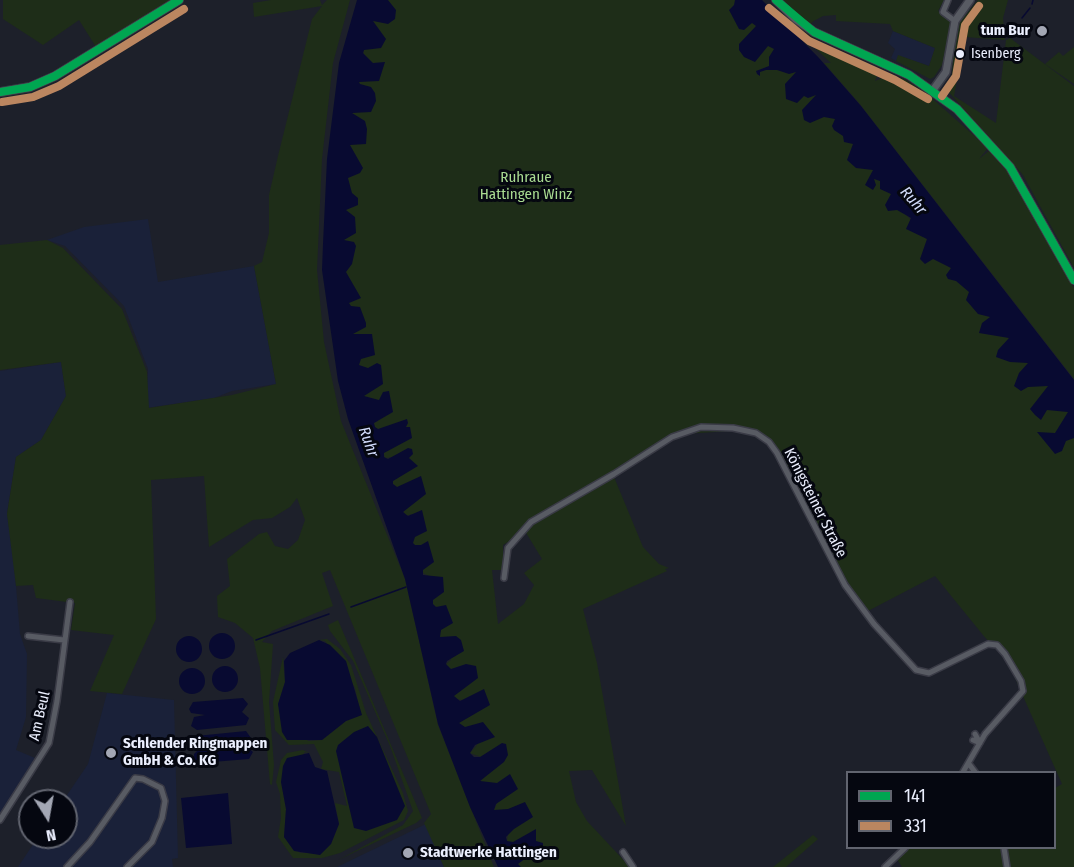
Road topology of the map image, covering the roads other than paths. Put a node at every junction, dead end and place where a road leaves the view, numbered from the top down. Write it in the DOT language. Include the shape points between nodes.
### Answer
graph roads {
  1 [pos="179,0"];
  2 [pos="776,0"];
  3 [pos="948,0"];
  4 [pos="970,0"];
  5 [pos="955,21"];
  6 [pos="933,90"];
  7 [pos="0,92"];
  8 [pos="1074,280"];
  9 [pos="504,578"];
  10 [pos="70,602"];
  11 [pos="28,636"];
  12 [pos="64,640"];
  13 [pos="974,737"];
  14 [pos="980,743"];
  15 [pos="969,764"];
  16 [pos="964,771"];
  17 [pos="974,771"];
  18 [pos="0,820"];
  19 [pos="904,849"];
  20 [pos="1004,849"];
  21 [pos="623,852"];
  22 [pos="67,867"];
  23 [pos="127,867"];
  24 [pos="633,867"];
  25 [pos="885,867"];
  26 [pos="1007,867"];
  1 -- 7 [label="main road" via="55,76 30,87"];
  2 -- 6 [label="main road" via="814,32 900,70"];
  3 -- 5 [label="street" via="943,12"];
  4 -- 5 [label="street"];
  5 -- 6 [label="street" via="946,72"];
  6 -- 8 [label="main road" via="957,109 1003,159"];
  9 -- 14 [label="street, Königsteiner Straße" via="508,548 524,527 539,516 682,432 716,427 749,430 773,447 844,585 916,670 928,673 985,645 994,644 1003,651 1023,691"];
  10 -- 12 [label="street, Am Beul"];
  11 -- 12 [label="street"];
  12 -- 18 [label="street, Am Beul" via="49,742"];
  13 -- 14 [label="street"];
  14 -- 15 [label="street, Königsteiner Straße"];
  15 -- 16 [label="street, Königsteiner Straße"];
  15 -- 17 [label="street"];
  19 -- 25 [label="street"];
  20 -- 26 [label="street"];
  21 -- 24 [label="street"];
  22 -- 23 [label="street" via="90,842 135,778 143,778 161,788 165,801 162,818 152,842"];
}
